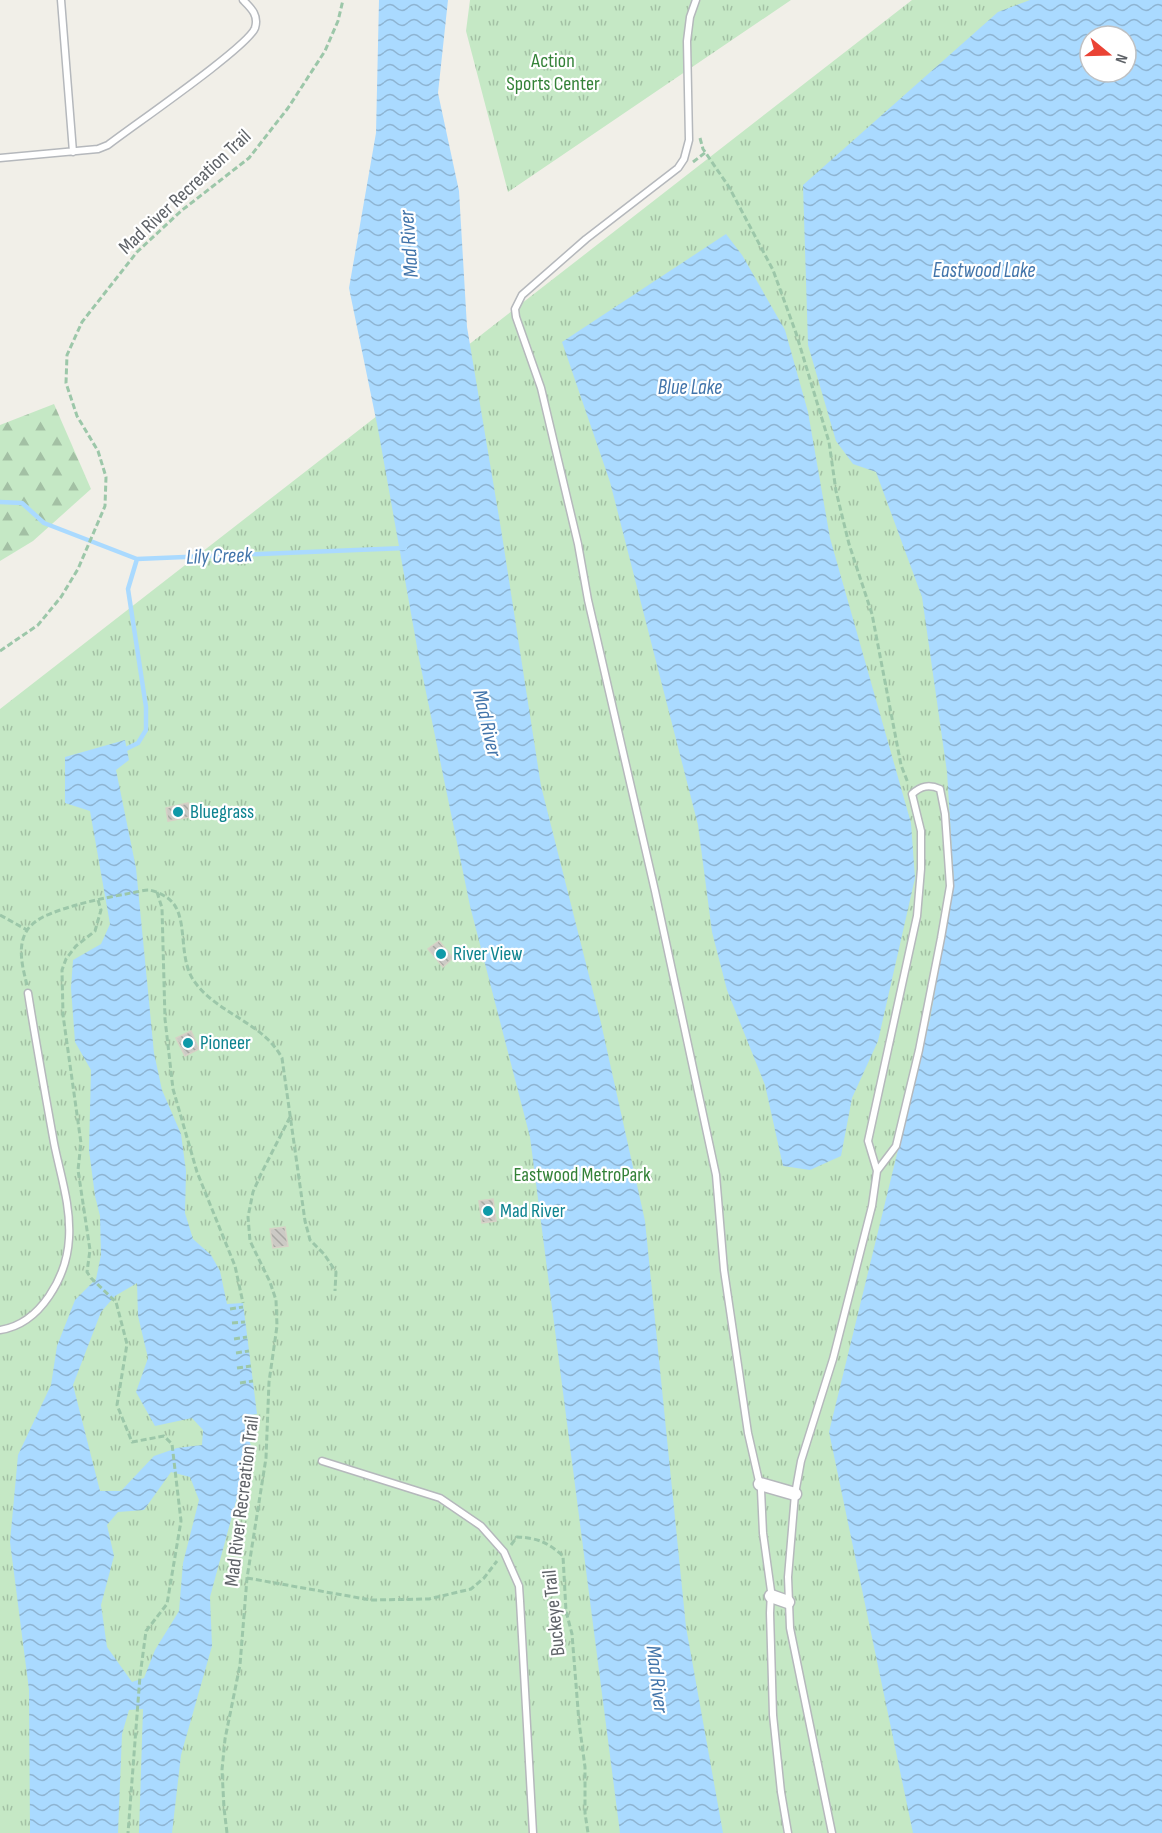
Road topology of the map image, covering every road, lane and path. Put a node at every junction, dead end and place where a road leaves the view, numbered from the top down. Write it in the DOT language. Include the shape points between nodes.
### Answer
graph roads {
  1 [pos="61,0"];
  2 [pos="243,0"];
  3 [pos="343,0"];
  4 [pos="696,0"];
  5 [pos="688,116"];
  6 [pos="73,152"];
  7 [pos="706,152"];
  8 [pos="0,158"];
  9 [pos="687,167"];
  10 [pos="0,651"];
  11 [pos="912,794"];
  12 [pos="157,892"];
  13 [pos="100,899"];
  14 [pos="0,915"];
  15 [pos="27,930"];
  16 [pos="28,993"];
  17 [pos="291,1115"];
  18 [pos="877,1171"];
  19 [pos="335,1291"];
  20 [pos="230,1309"];
  21 [pos="245,1322"];
  22 [pos="232,1323"];
  23 [pos="0,1330"];
  24 [pos="247,1337"];
  25 [pos="234,1339"];
  26 [pos="249,1352"];
  27 [pos="236,1353"];
  28 [pos="251,1366"];
  29 [pos="237,1368"];
  30 [pos="253,1381"];
  31 [pos="240,1383"];
  32 [pos="322,1461"];
  33 [pos="760,1484"];
  34 [pos="795,1494"];
  35 [pos="504,1552"];
  36 [pos="247,1578"];
  37 [pos="771,1596"];
  38 [pos="788,1602"];
  39 [pos="128,1833"];
  40 [pos="227,1833"];
  41 [pos="532,1833"];
  42 [pos="588,1833"];
  43 [pos="788,1833"];
  44 [pos="832,1833"];
  1 -- 6 [label="lane"];
  2 -- 6 [label="lane" via="256,18 252,33 239,45 108,145"];
  3 -- 10 [label="path, Mad River Recreation Trail" via="325,51 249,158 181,211 137,252 82,322 67,356 66,383 106,477 105,506 78,569 61,597 38,625"];
  4 -- 5 [label="lane" via="687,41"];
  5 -- 7 [label="path"];
  5 -- 33 [label="lane" via="688,148 678,168 544,274 522,295 515,309 541,388 578,544 708,1134 748,1433"];
  6 -- 8 [label="lane"];
  7 -- 9 [label="path"];
  7 -- 11 [label="path" via="774,270 830,442 836,490 872,614 901,765"];
  11 -- 18 [label="lane" via="921,831 917,916 868,1141"];
  11 -- 18 [label="lane" via="931,785 940,789 950,886 920,1050 896,1146"];
  12 -- 13 [label="path" via="148,890"];
  12 -- 17 [label="path" via="180,913 186,963 200,990 276,1047 282,1058"];
  12 -- 20 [label="path" via="162,908 165,1019 173,1089 197,1172 235,1266 243,1305"];
  13 -- 15 [label="path" via="43,916"];
  13 -- 39 [label="path" via="95,931 76,946 62,970 63,1015 81,1143 78,1170 90,1250 87,1272 116,1302 127,1344 117,1405 132,1442 164,1436 172,1444 181,1521 167,1604 146,1631"];
  14 -- 15 [label="path"];
  15 -- 16 [label="path" via="21,947"];
  16 -- 23 [label="lane" via="66,1193 69,1236 67,1255 48,1297 22,1324"];
  17 -- 19 [label="path" via="310,1239 336,1272"];
  17 -- 36 [label="path, Mad River Recreation Trail" via="253,1192 248,1216 250,1241 276,1300 277,1326 269,1382 266,1458"];
  18 -- 34 [label="lane" via="872,1206"];
  21 -- 22 [label="path"];
  24 -- 25 [label="path"];
  26 -- 27 [label="path"];
  28 -- 29 [label="path"];
  30 -- 31 [label="path"];
  32 -- 35 [label="lane" via="440,1498 481,1526"];
  33 -- 34 [label="street"];
  33 -- 37 [label="lane"];
  34 -- 38 [label="lane"];
  35 -- 36 [label="path, Buckeye Trail" via="471,1589 429,1599 371,1600"];
  35 -- 41 [label="lane" via="519,1586"];
  35 -- 42 [label="path, Buckeye Trail" via="517,1538 531,1538 549,1544 563,1556"];
  36 -- 40 [label="path, Mad River Recreation Trail" via="240,1665 222,1770"];
  37 -- 38 [label="street"];
  37 -- 43 [label="lane" via="773,1715"];
  38 -- 44 [label="lane"];
}
